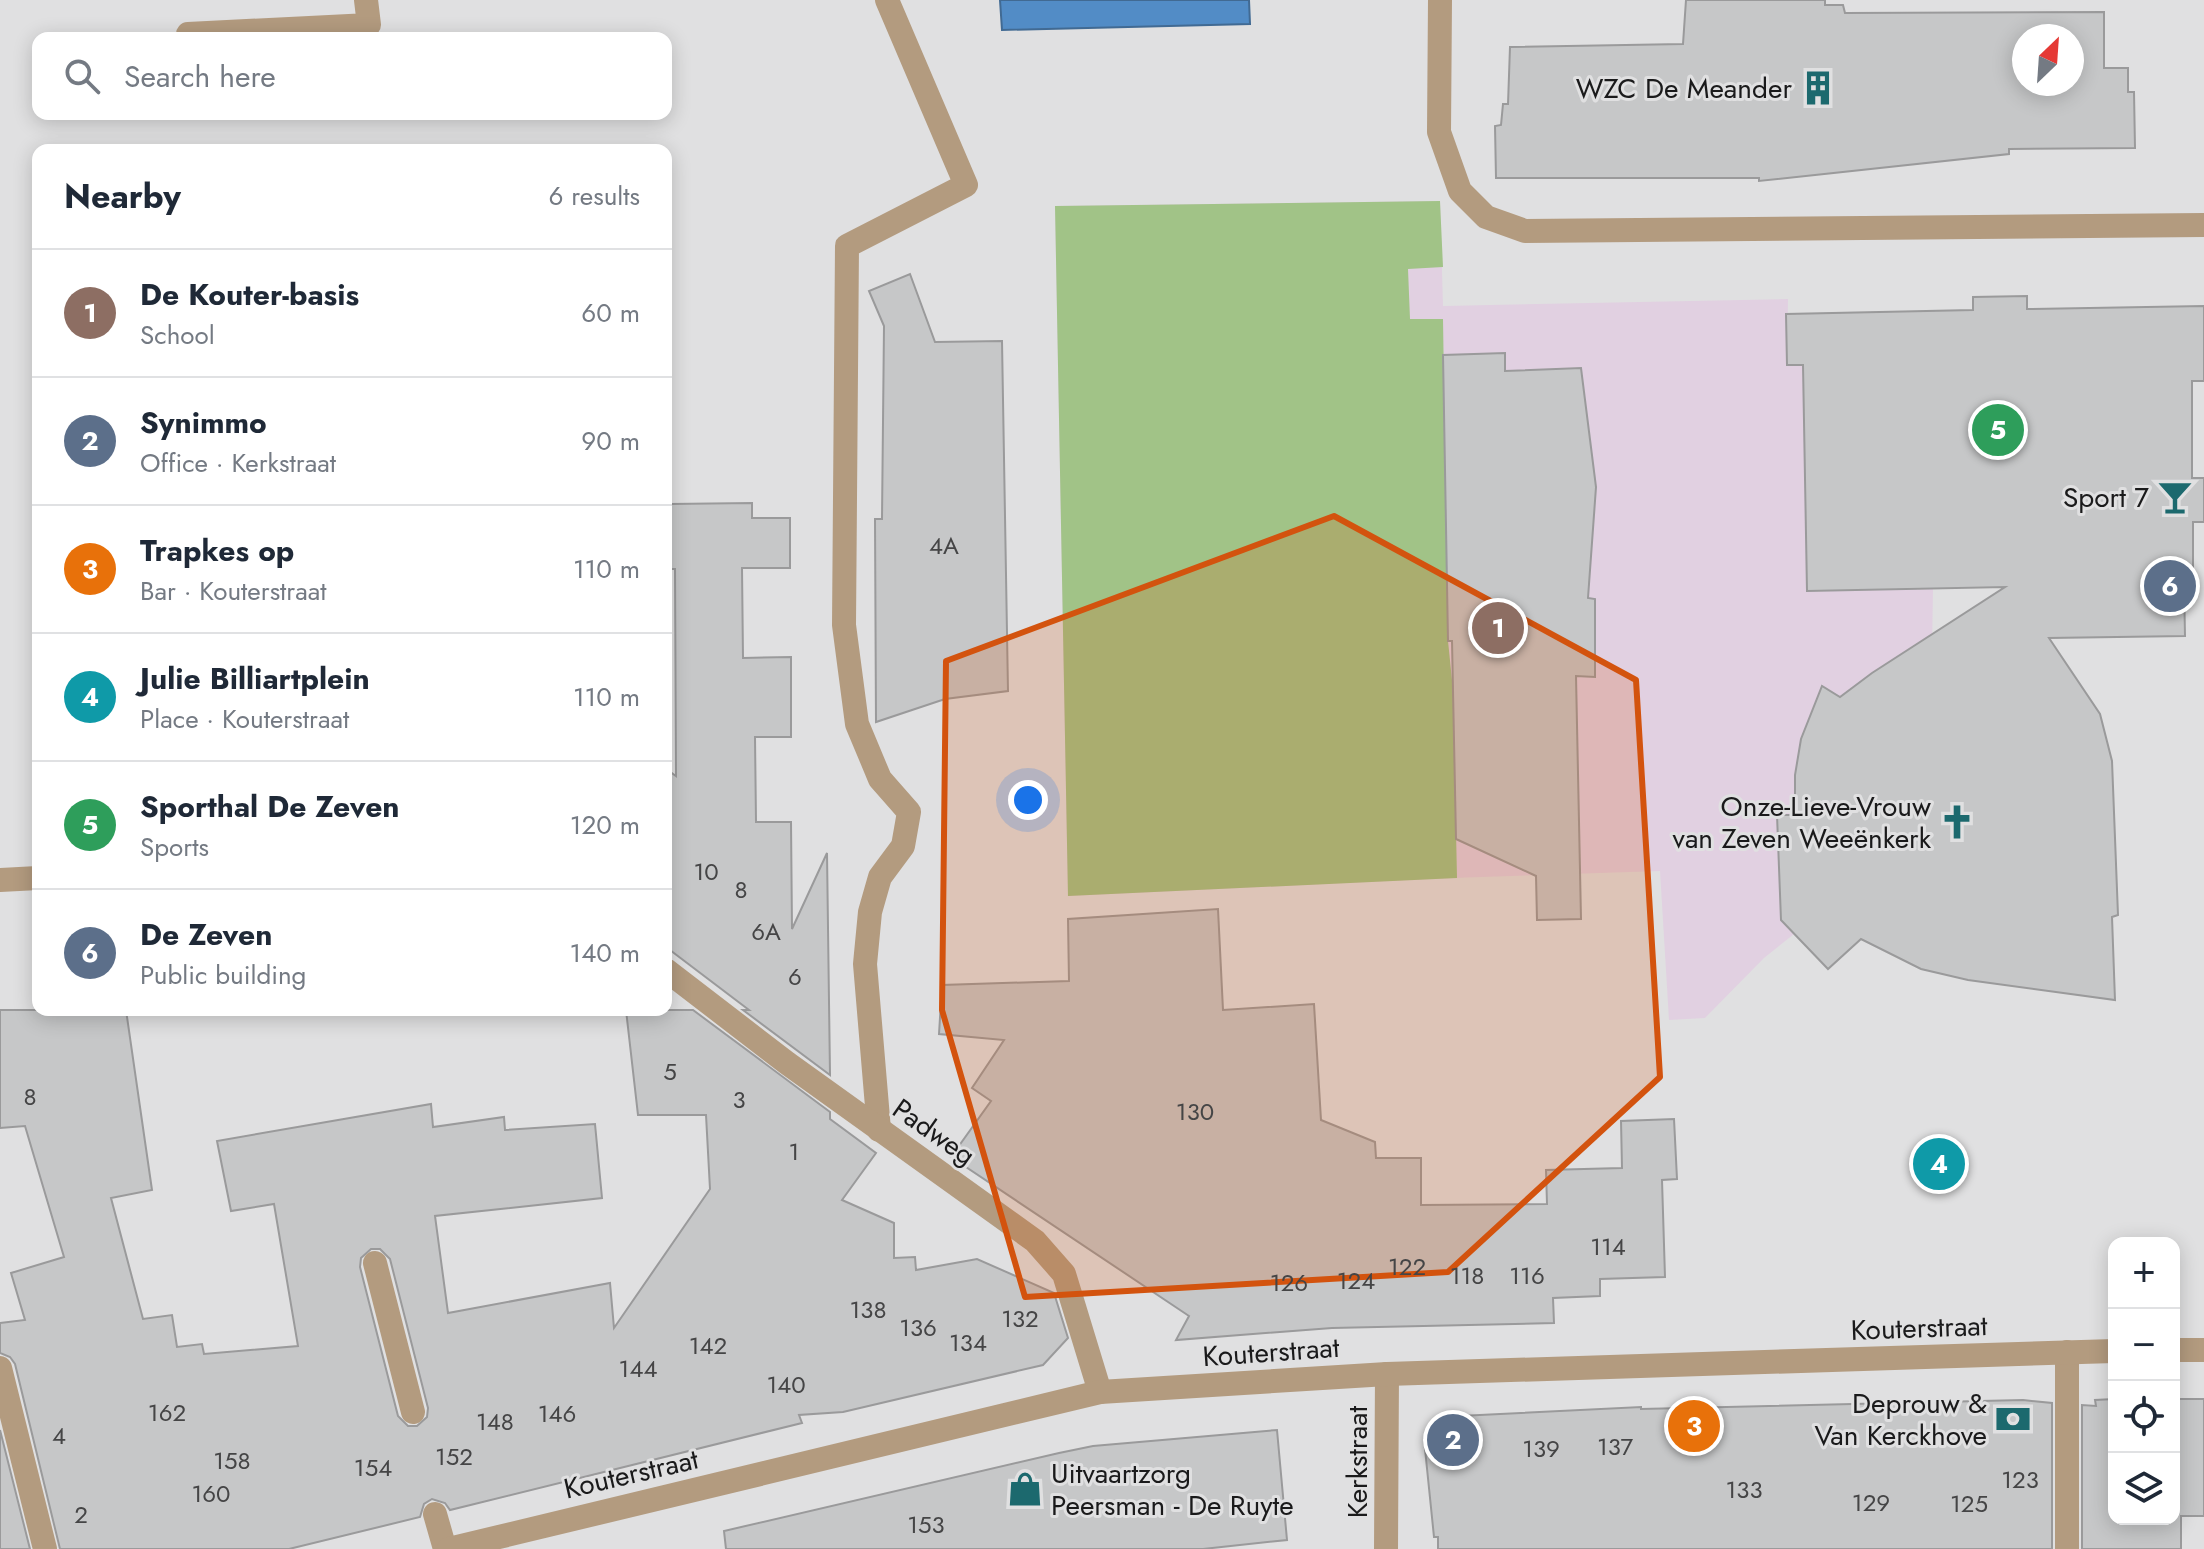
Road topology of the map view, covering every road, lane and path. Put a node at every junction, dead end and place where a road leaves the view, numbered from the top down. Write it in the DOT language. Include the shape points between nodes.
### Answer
graph roads {
  1 [pos="366,0"];
  2 [pos="887,0"];
  3 [pos="1440,0"];
  4 [pos="228,32"];
  5 [pos="2204,225"];
  6 [pos="32,878"];
  7 [pos="0,880"];
  8 [pos="672,975"];
  9 [pos="879,1130"];
  10 [pos="375,1263"];
  11 [pos="2180,1350"];
  12 [pos="2204,1350"];
  13 [pos="2108,1351"];
  14 [pos="2067,1352"];
  15 [pos="0,1368"];
  16 [pos="1387,1374"];
  17 [pos="1100,1392"];
  18 [pos="413,1412"];
  19 [pos="435,1514"];
  20 [pos="45,1549"];
  21 [pos="447,1549"];
  22 [pos="1386,1549"];
  23 [pos="2067,1549"];
  1 -- 4 [label="street" via="369,25"];
  2 -- 9 [label="street" via="966,185 847,246 844,625 857,724 880,779 909,812 903,846 880,877 866,951"];
  3 -- 5 [label="street" via="1439,132 1460,191 1486,217 1525,231"];
  6 -- 7 [label="street"];
  8 -- 9 [label="street, Padweg"];
  9 -- 17 [label="street, Padweg" via="1035,1241 1064,1274"];
  10 -- 18 [label="street"];
  11 -- 12 [label="street"];
  13 -- 14 [label="street, Kouterstraat"];
  14 -- 16 [label="street, Kouterstraat"];
  14 -- 23 [label="street"];
  15 -- 20 [label="street"];
  16 -- 17 [label="street, Kouterstraat"];
  16 -- 22 [label="street, Kerkstraat"];
  17 -- 21 [label="street, Kouterstraat"];
  19 -- 21 [label="street"];
}
